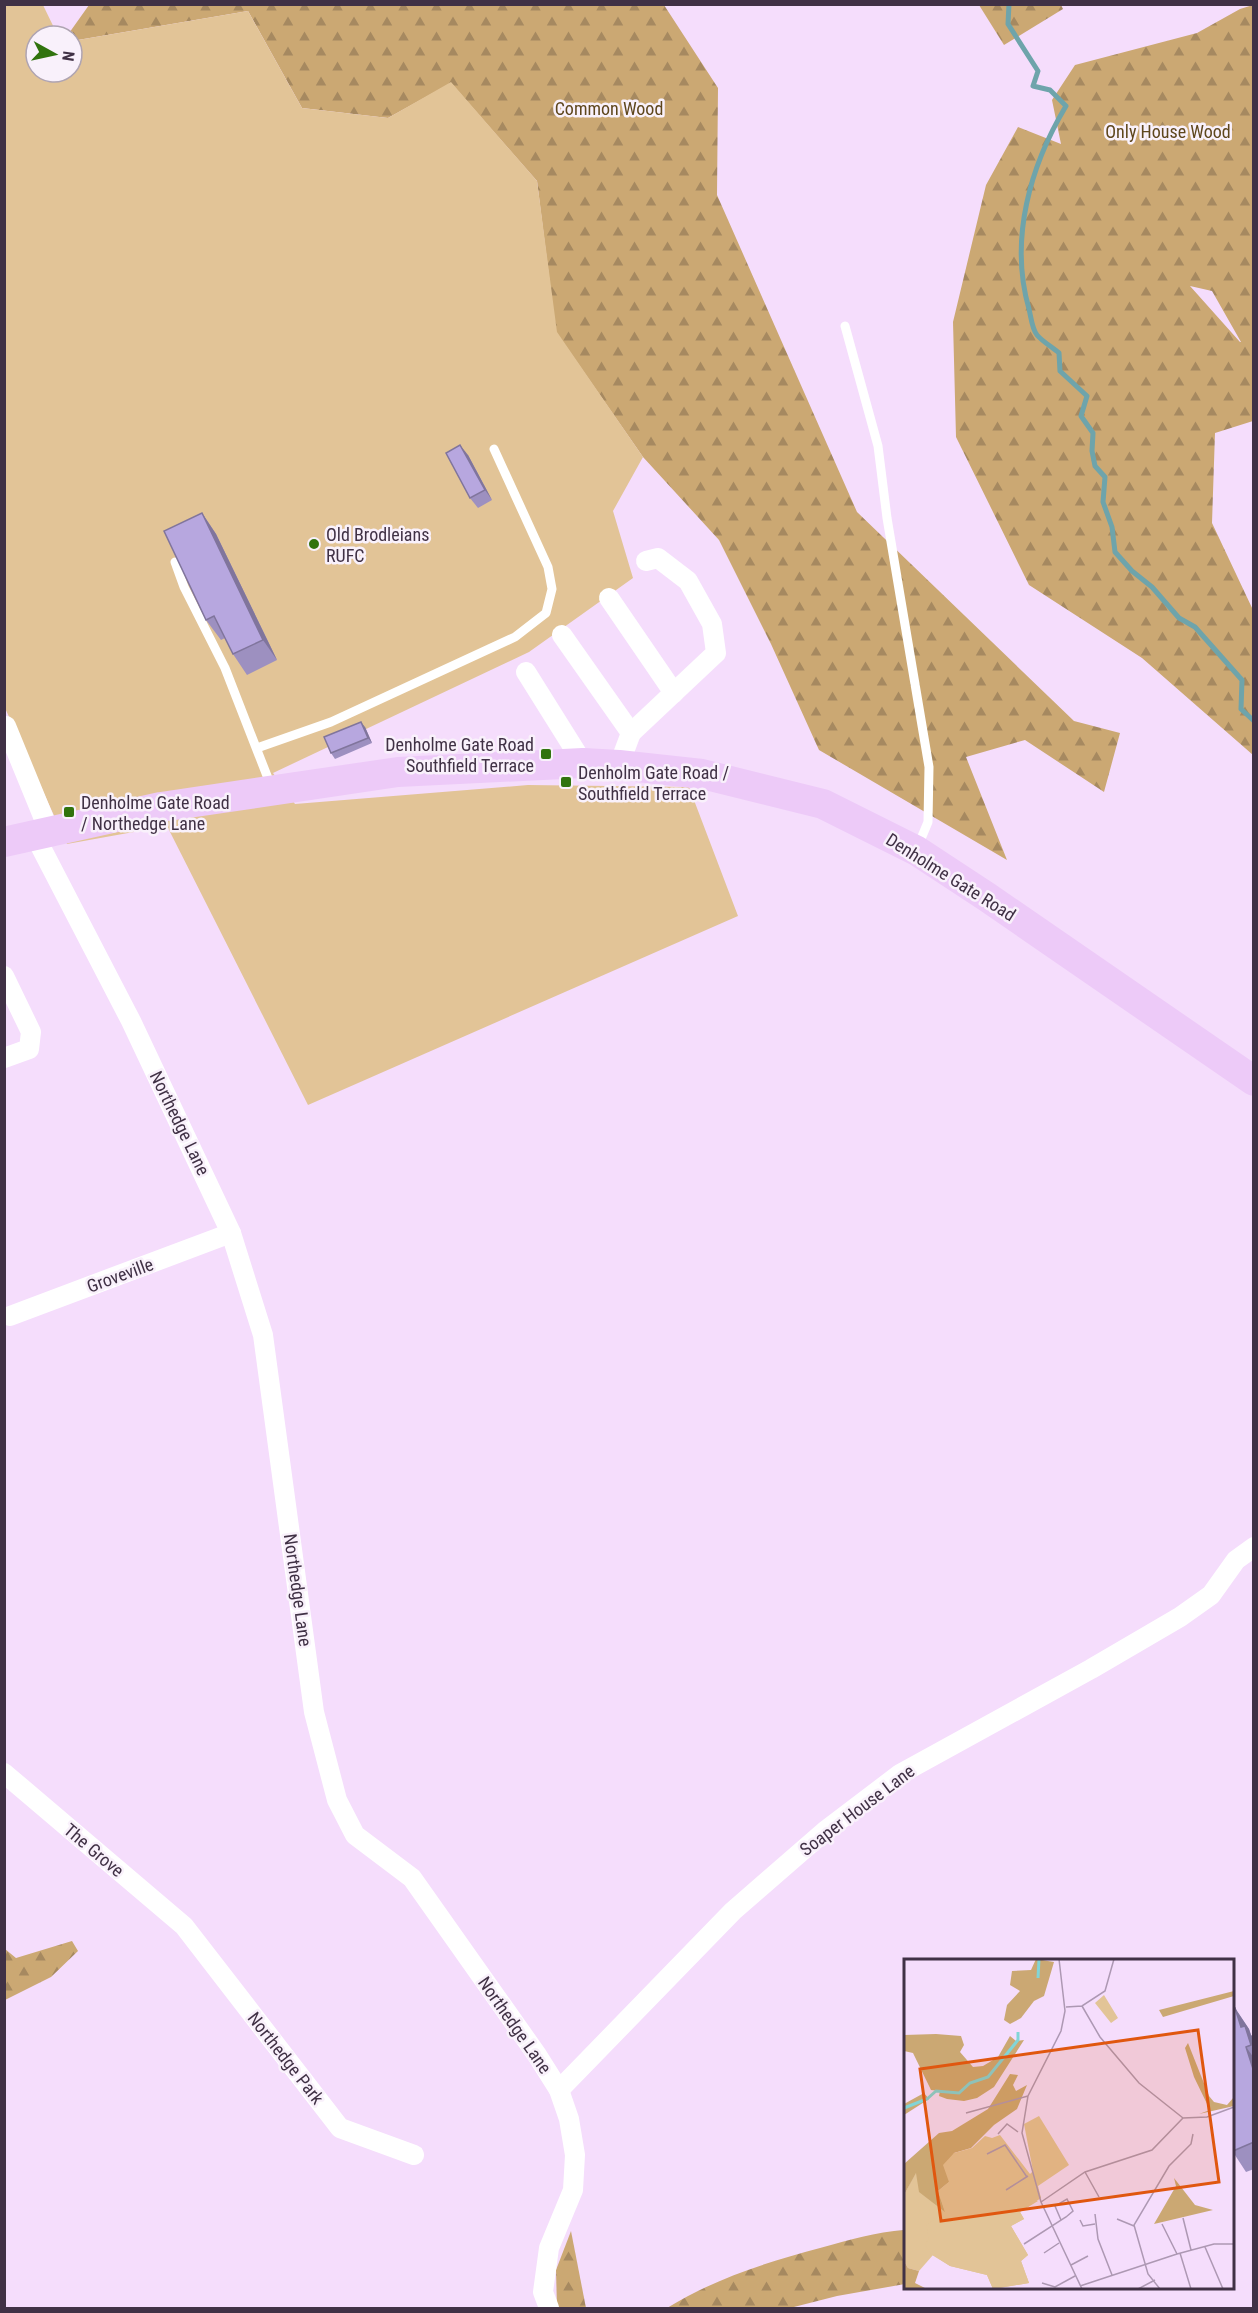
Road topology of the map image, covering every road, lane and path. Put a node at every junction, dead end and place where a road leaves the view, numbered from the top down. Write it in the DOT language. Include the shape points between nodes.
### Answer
graph roads {
  1 [pos="845,326"];
  2 [pos="494,449"];
  3 [pos="646,561"];
  4 [pos="175,562"];
  5 [pos="609,598"];
  6 [pos="562,635"];
  7 [pos="526,672"];
  8 [pos="674,693"];
  9 [pos="6,726"];
  10 [pos="631,733"];
  11 [pos="256,748"];
  12 [pos="583,763"];
  13 [pos="619,765"];
  14 [pos="273,790"];
  15 [pos="42,832"];
  16 [pos="4,842"];
  17 [pos="916,851"];
  18 [pos="4,976"];
  19 [pos="4,1058"];
  20 [pos="1254,1081"];
  21 [pos="231,1233"];
  22 [pos="10,1316"];
  23 [pos="1254,1547"];
  24 [pos="4,1773"];
  25 [pos="184,1926"];
  26 [pos="560,2090"];
  27 [pos="414,2155"];
  28 [pos="549,2308"];
  1 -- 17 [label="lane" via="878,446 929,767 928,822"];
  2 -- 11 [label="lane" via="548,567 552,590 546,613 515,637 331,722"];
  3 -- 8 [label="street" via="658,558 688,581 712,624 716,653"];
  4 -- 11 [label="lane" via="225,668"];
  5 -- 8 [label="street"];
  6 -- 10 [label="street"];
  7 -- 12 [label="street"];
  8 -- 10 [label="street"];
  9 -- 15 [label="street, Northedge Lane"];
  10 -- 13 [label="street"];
  11 -- 14 [label="lane"];
  12 -- 13 [label="main road, Denholme Gate Road"];
  12 -- 14 [label="main road, Denholme Gate Road" via="398,772"];
  13 -- 17 [label="main road, Denholme Gate Road" via="702,774 823,804"];
  14 -- 15 [label="main road, Denholme Gate Road" via="161,807"];
  15 -- 16 [label="main road, Denholme Gate Road"];
  15 -- 21 [label="street, Northedge Lane"];
  17 -- 20 [label="main road, Denholme Gate Road"];
  18 -- 19 [label="street" via="31,1032 29,1049"];
  21 -- 22 [label="street, Groveville"];
  21 -- 26 [label="street, Northedge Lane" via="263,1335 314,1712 337,1800 355,1835 412,1878"];
  23 -- 26 [label="street, Soaper House Lane" via="1236,1560 1211,1594 1180,1617 900,1774 825,1831 733,1911"];
  24 -- 25 [label="street, The Grove"];
  25 -- 27 [label="street, Northedge Park" via="340,2128"];
  26 -- 28 [label="street, Northedge Lane" via="575,2155 573,2190 549,2248 543,2292"];
}
